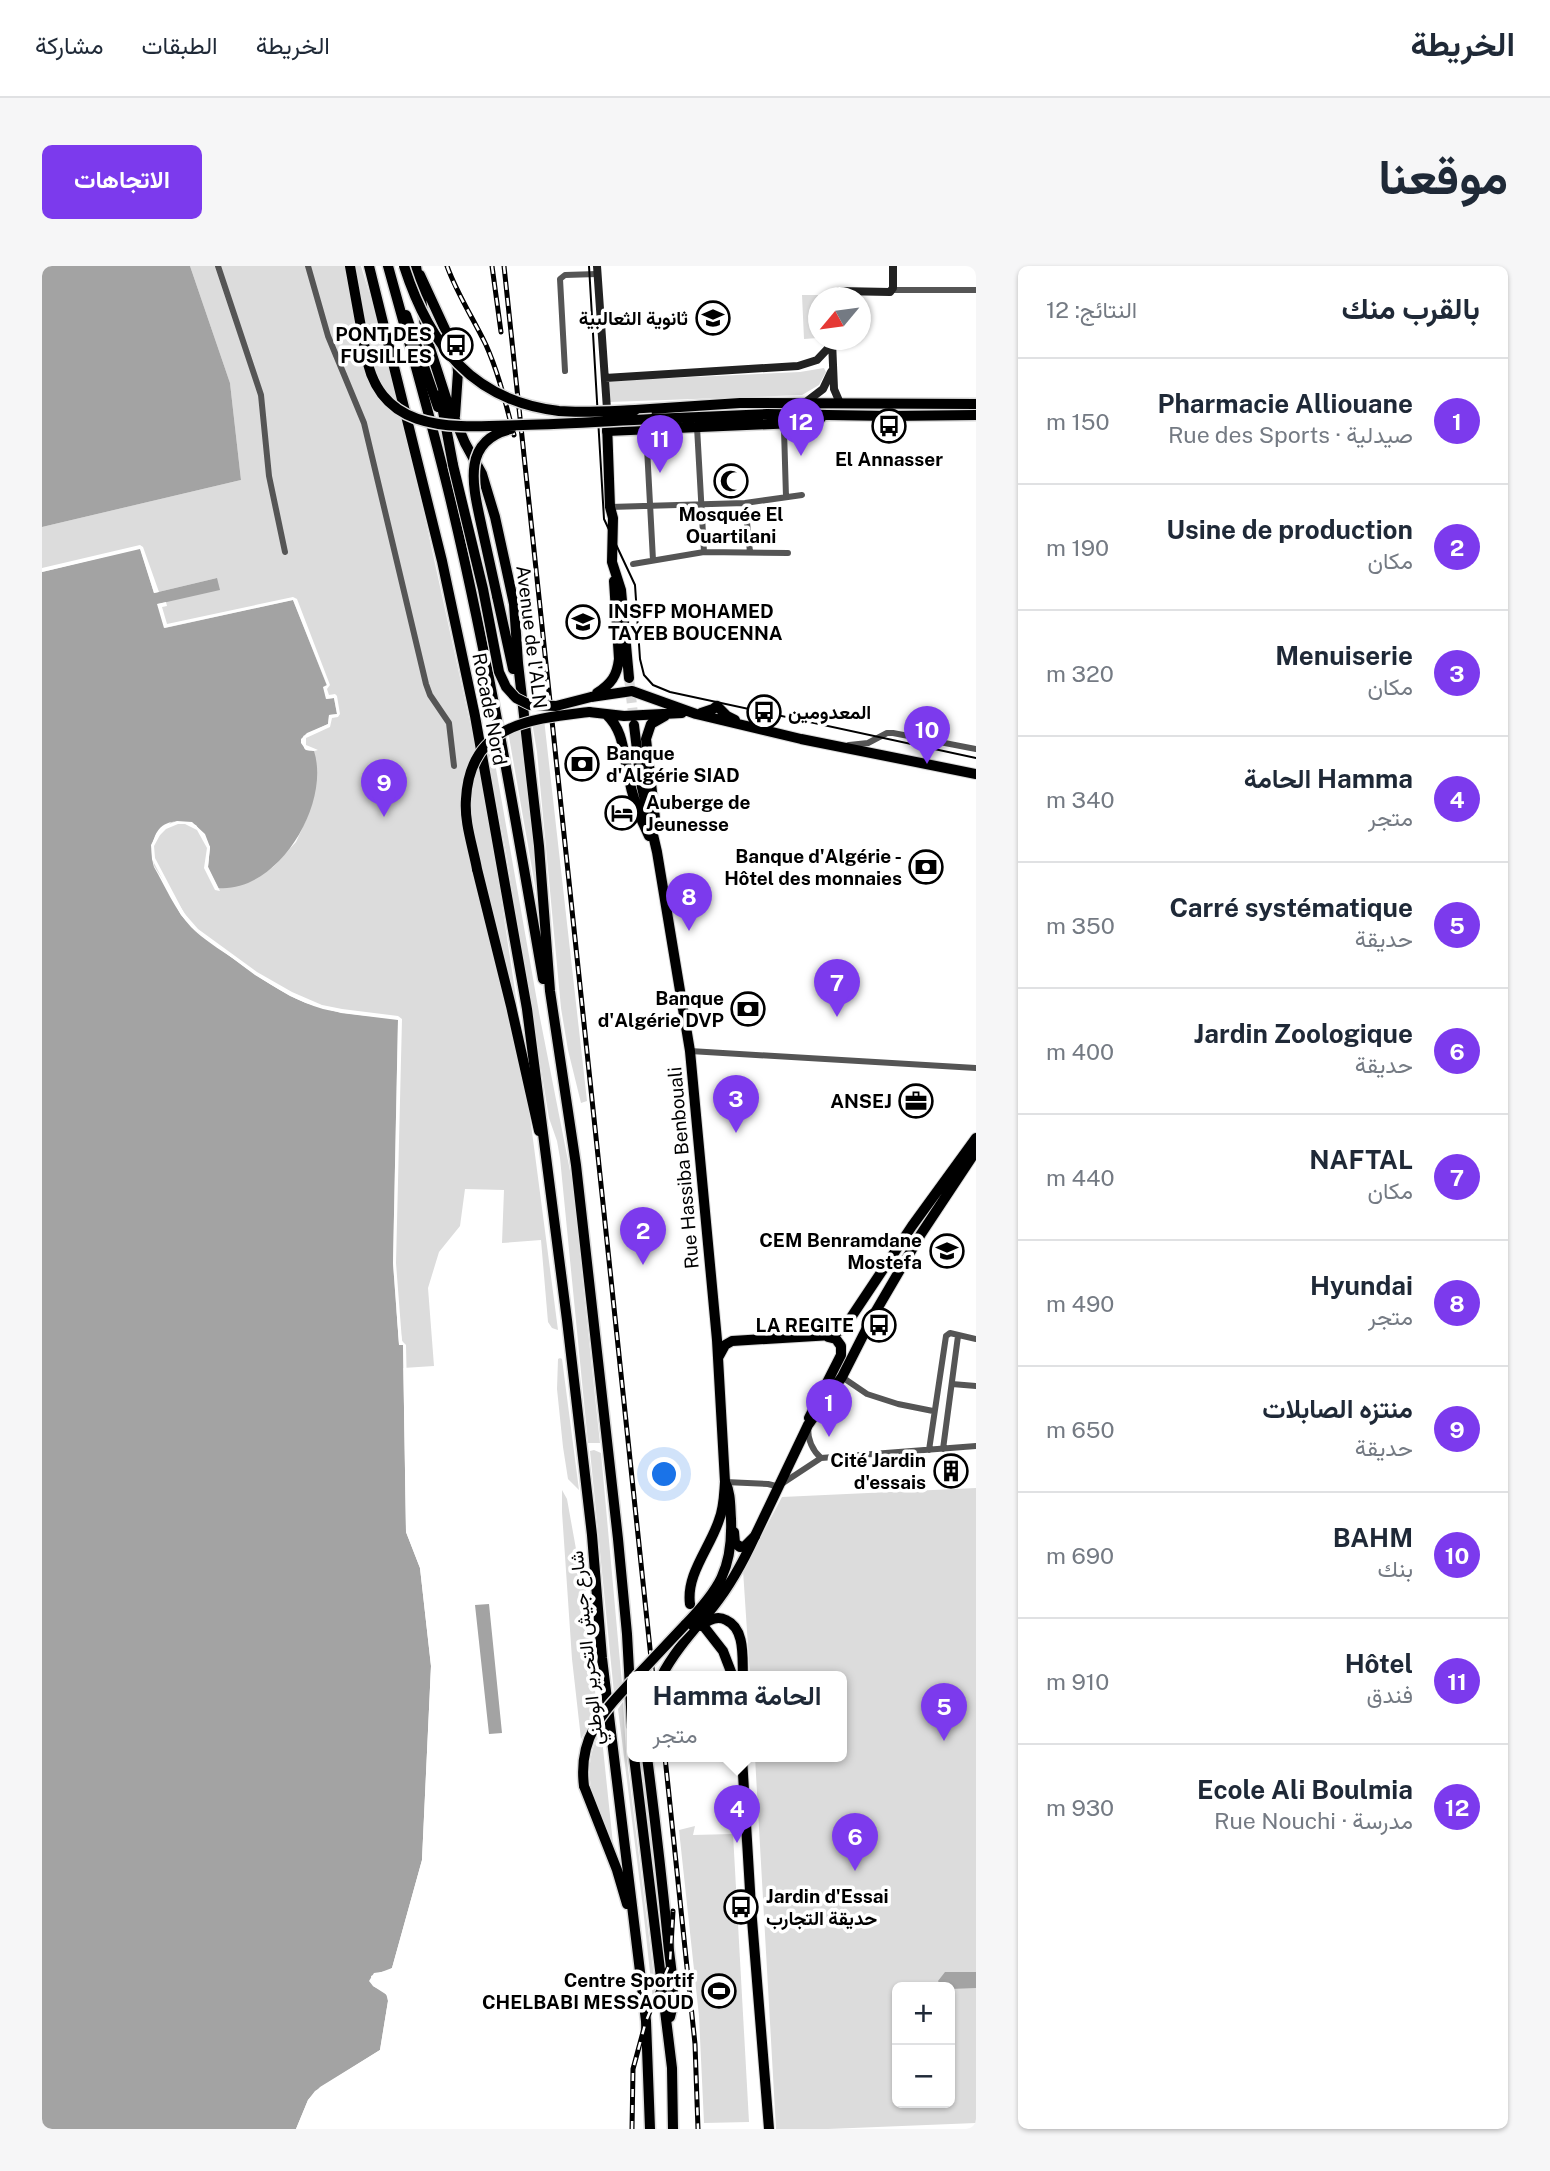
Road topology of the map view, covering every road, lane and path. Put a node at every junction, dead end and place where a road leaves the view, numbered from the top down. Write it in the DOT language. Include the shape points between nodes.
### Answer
graph roads {
  1 [pos="218,266"];
  2 [pos="308,266"];
  3 [pos="351,266"];
  4 [pos="369,266"];
  5 [pos="412,266"];
  6 [pos="893,266"];
  7 [pos="389,269"];
  8 [pos="597,270"];
  9 [pos="892,290"];
  10 [pos="976,290"];
  11 [pos="871,292"];
  12 [pos="427,339"];
  13 [pos="825,350"];
  14 [pos="832,350"];
  15 [pos="833,360"];
  16 [pos="806,365"];
  17 [pos="565,371"];
  18 [pos="605,378"];
  19 [pos="806,402"];
  20 [pos="840,403"];
  21 [pos="976,404"];
  22 [pos="607,408"];
  23 [pos="834,414"];
  24 [pos="455,418"];
  25 [pos="976,418"];
  26 [pos="649,424"];
  27 [pos="542,425"];
  28 [pos="697,427"];
  29 [pos="784,429"];
  30 [pos="607,431"];
  31 [pos="453,465"];
  32 [pos="802,495"];
  33 [pos="786,497"];
  34 [pos="745,503"];
  35 [pos="702,504"];
  36 [pos="610,507"];
  37 [pos="650,507"];
  38 [pos="285,552"];
  39 [pos="704,552"];
  40 [pos="750,552"];
  41 [pos="788,552"];
  42 [pos="653,560"];
  43 [pos="612,562"];
  44 [pos="633,564"];
  45 [pos="629,678"];
  46 [pos="591,697"];
  47 [pos="523,713"];
  48 [pos="671,713"];
  49 [pos="606,714"];
  50 [pos="696,714"];
  51 [pos="634,725"];
  52 [pos="837,746"];
  53 [pos="976,749"];
  54 [pos="454,766"];
  55 [pos="976,774"];
  56 [pos="657,852"];
  57 [pos="690,1051"];
  58 [pos="562,1067"];
  59 [pos="976,1068"];
  60 [pos="976,1138"];
  61 [pos="976,1151"];
  62 [pos="546,1165"];
  63 [pos="825,1336"];
  64 [pos="958,1336"];
  65 [pos="976,1339"];
  66 [pos="718,1360"];
  67 [pos="842,1377"];
  68 [pos="952,1384"];
  69 [pos="976,1386"];
  70 [pos="933,1411"];
  71 [pos="808,1425"];
  72 [pos="976,1446"];
  73 [pos="943,1449"];
  74 [pos="929,1450"];
  75 [pos="821,1458"];
  76 [pos="725,1482"];
  77 [pos="781,1485"];
  78 [pos="731,1527"];
  79 [pos="755,1536"];
  80 [pos="690,1604"];
  81 [pos="705,1628"];
  82 [pos="685,1641"];
  83 [pos="629,1671"];
  84 [pos="642,1671"];
  85 [pos="665,1671"];
  86 [pos="731,1671"];
  87 [pos="743,1671"];
  88 [pos="627,1686"];
  89 [pos="635,1762"];
  90 [pos="648,1762"];
  91 [pos="742,1762"];
  92 [pos="637,1940"];
  93 [pos="667,2023"];
  94 [pos="650,2129"];
  95 [pos="673,2129"];
  96 [pos="769,2129"];
  1 -- 38 [label="street" via="262,401 269,476"];
  2 -- 54 [label="street" via="328,336 364,423 426,684 449,723"];
  3 -- 27 [label="highway, bridge" via="372,377 396,408 437,425"];
  4 -- 62 [label="highway, Rocade Nord" via="475,716 527,1009"];
  5 -- 12 [label="highway, Avenue de l'ALN"];
  5 -- 19 [label="highway, bridge" via="419,307 437,340 483,384 530,405 559,411"];
  5 -- 24 [label="highway" via="456,353"];
  6 -- 9 [label="main road"];
  7 -- 31 [label="main road" via="435,395"];
  7 -- 58 [label="highway, Rocade Nord" via="453,508 493,699 553,1047"];
  8 -- 17 [label="street" via="560,279"];
  8 -- 18 [label="main road"];
  9 -- 10 [label="street"];
  9 -- 11 [label="main road"];
  12 -- 24 [label="highway, Avenue de l'ALN"];
  12 -- 31 [label="highway"];
  13 -- 16 [label="main road"];
  14 -- 15 [label="main road"];
  15 -- 16 [label="main road"];
  15 -- 19 [label="main road" via="826,385"];
  15 -- 20 [label="main road" via="834,389"];
  16 -- 18 [label="main road"];
  18 -- 22 [label="main road"];
  19 -- 20 [label="highway"];
  20 -- 21 [label="highway"];
  22 -- 30 [label="main road"];
  23 -- 25 [label="highway"];
  23 -- 26 [label="highway" via="767,414"];
  23 -- 28 [label="highway" via="811,421"];
  24 -- 47 [label="highway, Avenue de l'ALN" via="482,474 506,567 514,604"];
  26 -- 27 [label="highway, bridge"];
  26 -- 28 [label="highway"];
  26 -- 30 [label="highway"];
  26 -- 37 [label="street"];
  27 -- 47 [label="highway, bridge" via="507,429 493,436 472,466 472,485"];
  28 -- 35 [label="street"];
  29 -- 33 [label="street"];
  30 -- 36 [label="main road"];
  31 -- 46 [label="main road, bridge" via="506,687 530,705 556,706"];
  32 -- 33 [label="street"];
  33 -- 34 [label="street"];
  34 -- 35 [label="street"];
  34 -- 40 [label="street"];
  35 -- 37 [label="street"];
  35 -- 39 [label="street"];
  36 -- 37 [label="street"];
  36 -- 43 [label="main road"];
  37 -- 42 [label="street"];
  39 -- 40 [label="street"];
  39 -- 42 [label="street"];
  40 -- 41 [label="street"];
  42 -- 44 [label="street"];
  43 -- 45 [label="main road" via="621,590"];
  43 -- 46 [label="main road" via="618,670 609,685"];
  46 -- 50 [label="main road" via="632,691"];
  47 -- 58 [label="highway, Avenue de l'ALN"];
  48 -- 49 [label="main road"];
  48 -- 50 [label="main road"];
  48 -- 56 [label="main road" via="652,724 646,739"];
  49 -- 56 [label="main road" via="620,734 638,814"];
  49 -- 62 [label="main road, bridge" via="589,712 521,722 491,741 477,757 465,800"];
  50 -- 52 [label="main road"];
  51 -- 56 [label="main road"];
  52 -- 53 [label="street" via="893,733"];
  52 -- 55 [label="main road"];
  56 -- 57 [label="main road, Rue Hassiba Benbouali"];
  57 -- 59 [label="street"];
  57 -- 66 [label="main road, Rue Hassiba Benbouali"];
  58 -- 83 [label="highway, شارع جيش التحرير الوطني" via="618,1539"];
  60 -- 63 [label="main road" via="844,1328"];
  61 -- 67 [label="main road" via="921,1234"];
  62 -- 92 [label="highway, شارع جيش التحرير الوطني"];
  63 -- 66 [label="main road" via="728,1342"];
  63 -- 71 [label="main road" via="842,1346 841,1355"];
  64 -- 65 [label="street"];
  64 -- 68 [label="street"];
  64 -- 70 [label="street" via="946,1336"];
  66 -- 76 [label="main road, Rue Hassiba Benbouali"];
  67 -- 70 [label="street" via="867,1394"];
  67 -- 71 [label="main road"];
  68 -- 69 [label="street"];
  68 -- 73 [label="street"];
  70 -- 74 [label="street"];
  71 -- 75 [label="street" via="814,1452"];
  71 -- 77 [label="main road"];
  72 -- 73 [label="street"];
  73 -- 74 [label="street"];
  74 -- 75 [label="street"];
  75 -- 77 [label="street"];
  76 -- 77 [label="street"];
  76 -- 78 [label="highway"];
  76 -- 80 [label="main road, Rue Hassiba Benbouali" via="721,1517 693,1576"];
  77 -- 79 [label="main road"];
  78 -- 79 [label="main road" via="740,1547"];
  78 -- 84 [label="highway, bridge" via="731,1549 723,1575 704,1605"];
  79 -- 82 [label="highway" via="724,1591"];
  81 -- 86 [label="main road" via="723,1651"];
  82 -- 85 [label="highway"];
  82 -- 87 [label="main road" via="712,1619 729,1622 740,1638"];
  88 -- 92 [label="highway, bridge" via="593,1728 583,1762 584,1786 617,1870"];
  89 -- 93 [label="highway"];
  90 -- 93 [label="highway" via="670,1963 672,2006"];
  91 -- 96 [label="main road"];
  92 -- 94 [label="highway, شارع جيش التحرير الوطني"];
  93 -- 95 [label="highway"];
}
